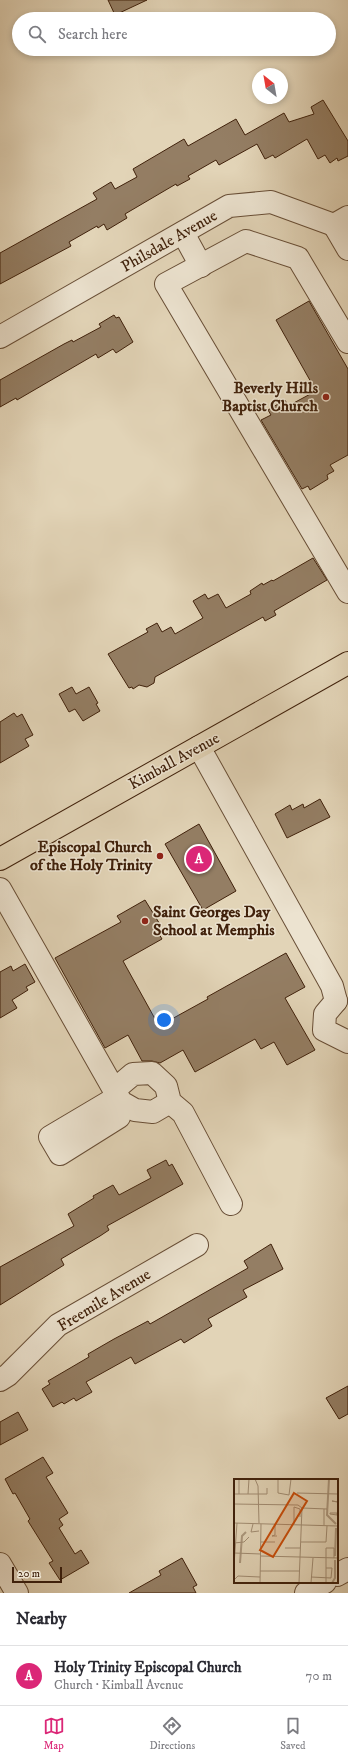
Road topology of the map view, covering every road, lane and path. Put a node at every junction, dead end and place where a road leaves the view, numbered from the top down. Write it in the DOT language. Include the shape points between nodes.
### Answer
graph roads {
  1 [pos="341,221"];
  2 [pos="183,233"];
  3 [pos="348,249"];
  4 [pos="201,266"];
  5 [pos="0,337"];
  6 [pos="348,342"];
  7 [pos="348,592"];
  8 [pos="348,663"];
  9 [pos="199,747"];
  10 [pos="0,859"];
  11 [pos="0,890"];
  12 [pos="342,1002"];
  13 [pos="348,1042"];
  14 [pos="118,1096"];
  15 [pos="170,1102"];
  16 [pos="231,1204"];
  17 [pos="197,1245"];
  18 [pos="0,1380"];
  19 [pos="0,1564"];
  20 [pos="348,1569"];
  21 [pos="338,1574"];
  22 [pos="323,1583"];
  23 [pos="17,1593"];
  24 [pos="306,1593"];
  1 -- 2 [label="street, Philsdale Avenue" via="271,202 229,206"];
  1 -- 3 [label="street"];
  2 -- 4 [label="street"];
  2 -- 5 [label="street, Philsdale Avenue"];
  4 -- 6 [label="street" via="246,241 298,258"];
  4 -- 7 [label="street" via="166,284"];
  8 -- 9 [label="main road, Kimball Avenue"];
  9 -- 10 [label="main road, Kimball Avenue"];
  9 -- 12 [label="street"];
  11 -- 14 [label="street"];
  12 -- 13 [label="street" via="325,1014 324,1030"];
  14 -- 15 [label="street" via="135,1110 153,1112"];
  14 -- 15 [label="street" via="133,1074 152,1073 166,1086"];
  15 -- 16 [label="street" via="183,1113"];
  17 -- 18 [label="street, Freemile Avenue" via="58,1325"];
  19 -- 23 [label="street"];
  20 -- 21 [label="street"];
  22 -- 24 [label="street"];
}
